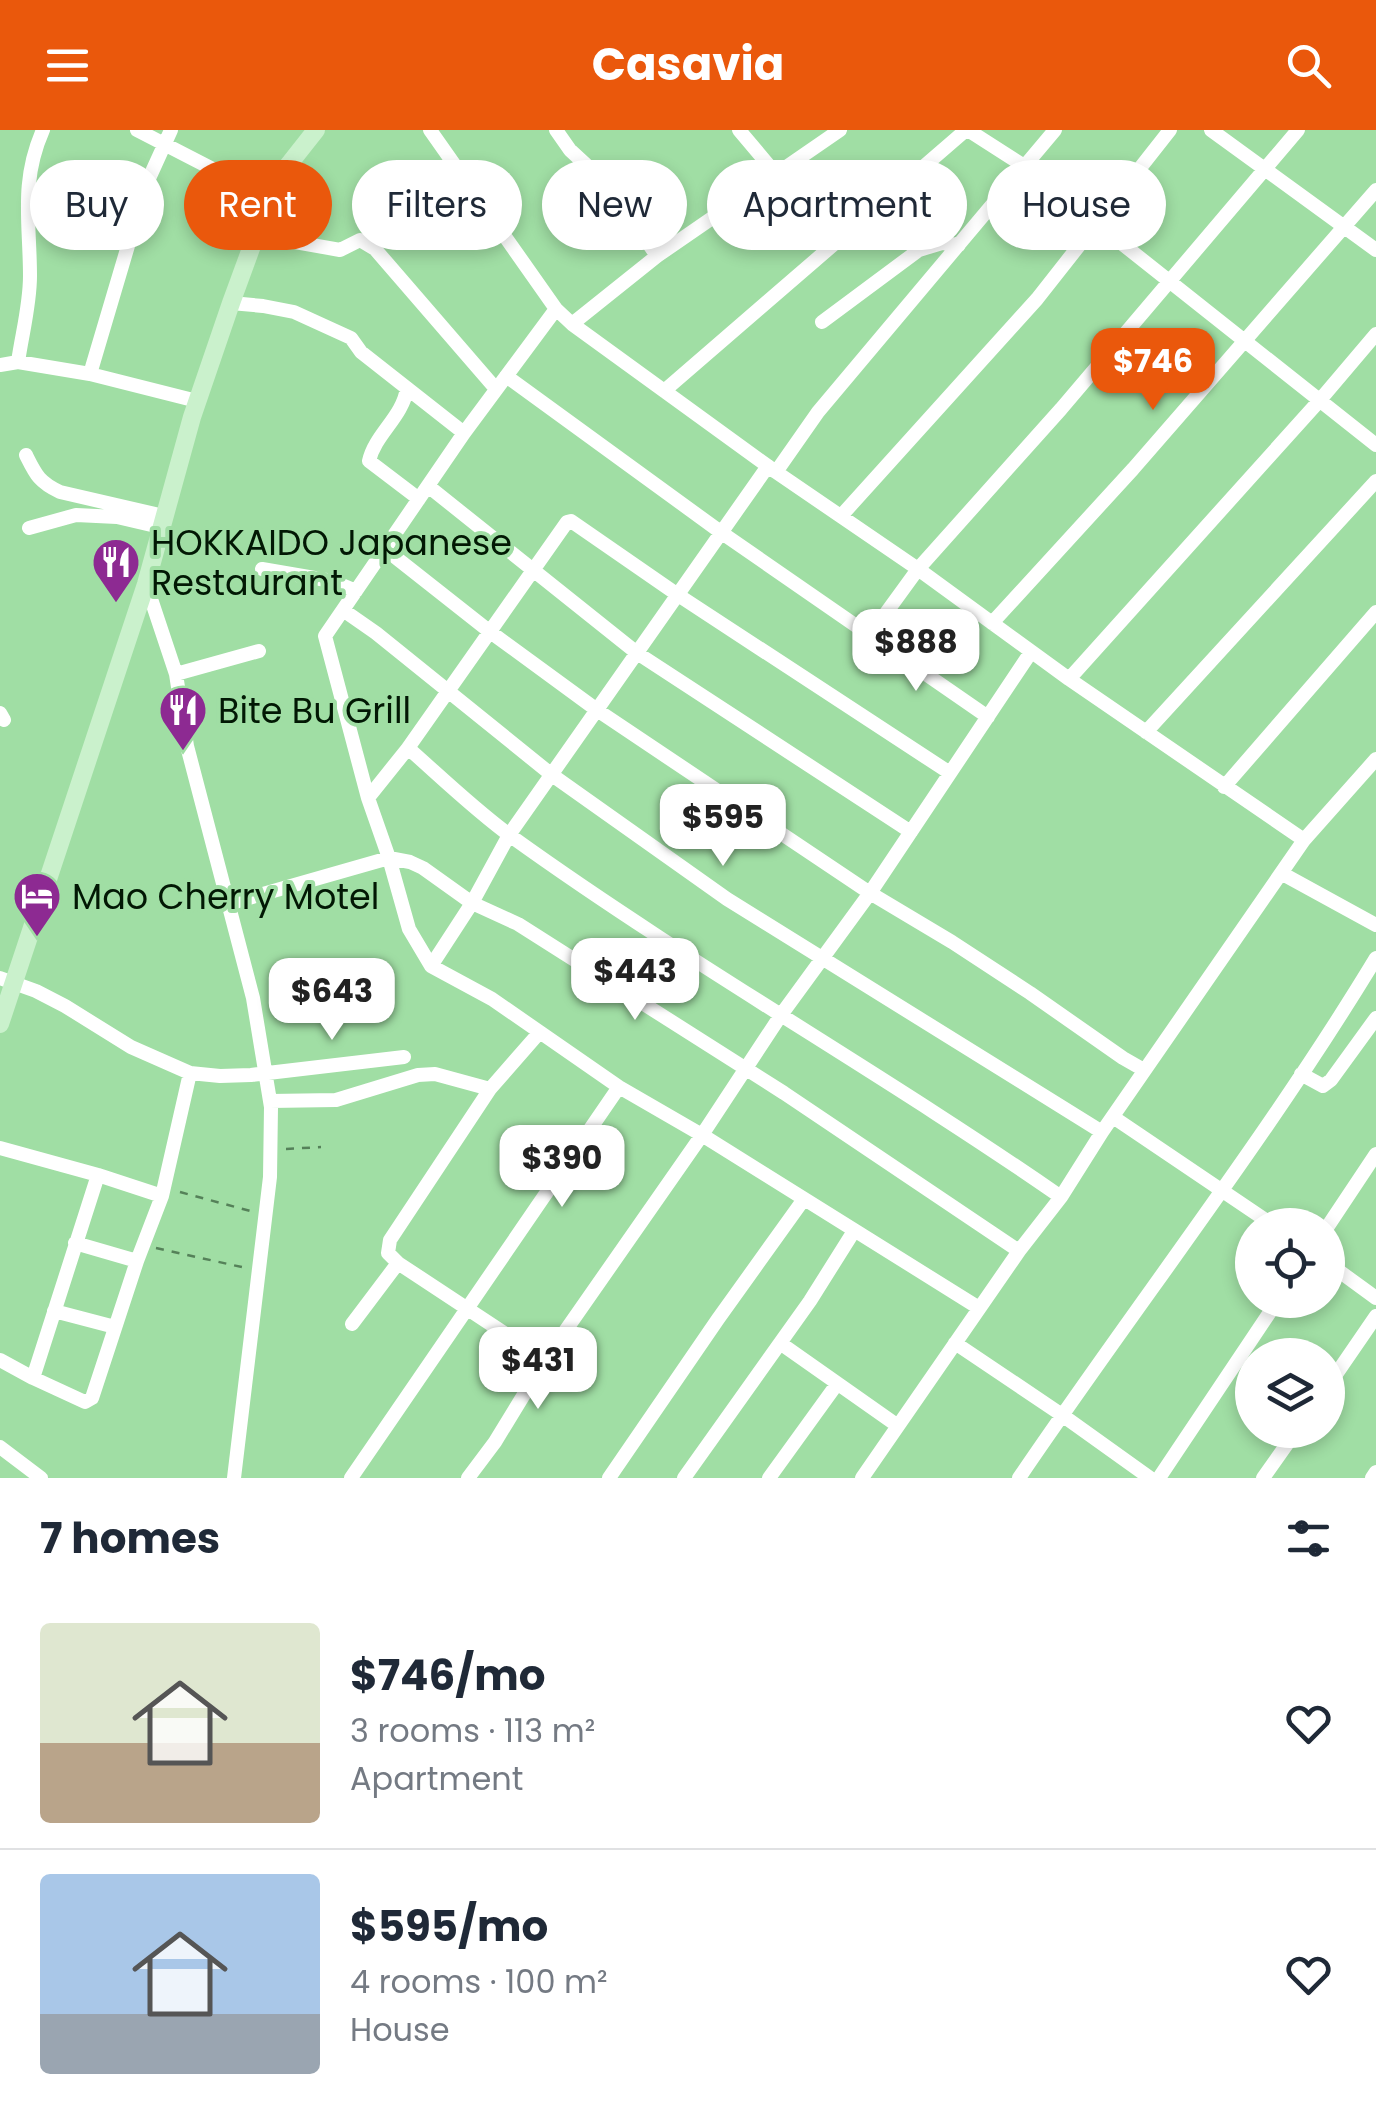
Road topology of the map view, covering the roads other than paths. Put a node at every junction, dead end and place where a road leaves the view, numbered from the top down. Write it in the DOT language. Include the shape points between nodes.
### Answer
graph roads {
  1 [pos="43,130"];
  2 [pos="137,130"];
  3 [pos="316,130"];
  4 [pos="430,130"];
  5 [pos="556,130"];
  6 [pos="738,130"];
  7 [pos="840,130"];
  8 [pos="967,130"];
  9 [pos="1055,130"];
  10 [pos="1170,130"];
  11 [pos="1210,130"];
  12 [pos="1298,130"];
  13 [pos="168,137"];
  14 [pos="204,160"];
  15 [pos="292,160"];
  16 [pos="764,160"];
  17 [pos="796,160"];
  18 [pos="1014,160"];
  19 [pos="1029,160"];
  20 [pos="1146,160"];
  21 [pos="1264,171"];
  22 [pos="1376,190"];
  23 [pos="987,210"];
  24 [pos="707,222"];
  25 [pos="1344,228"];
  26 [pos="967,234"];
  27 [pos="332,249"];
  28 [pos="250,250"];
  29 [pos="918,250"];
  30 [pos="954,250"];
  31 [pos="1076,250"];
  32 [pos="1128,250"];
  33 [pos="1376,250"];
  34 [pos="657,256"];
  35 [pos="1168,282"];
  36 [pos="231,303"];
  37 [pos="556,309"];
  38 [pos="822,322"];
  39 [pos="572,324"];
  40 [pos="1376,334"];
  41 [pos="1246,340"];
  42 [pos="18,362"];
  43 [pos="0,365"];
  44 [pos="90,374"];
  45 [pos="506,376"];
  46 [pos="406,388"];
  47 [pos="496,389"];
  48 [pos="664,391"];
  49 [pos="1320,400"];
  50 [pos="197,401"];
  51 [pos="464,433"];
  52 [pos="1376,445"];
  53 [pos="26,455"];
  54 [pos="772,469"];
  55 [pos="1376,481"];
  56 [pos="423,493"];
  57 [pos="841,516"];
  58 [pos="162,521"];
  59 [pos="29,528"];
  60 [pos="722,533"];
  61 [pos="385,549"];
  62 [pos="262,568"];
  63 [pos="918,569"];
  64 [pos="532,570"];
  65 [pos="146,584"];
  66 [pos="356,590"];
  67 [pos="678,595"];
  68 [pos="342,610"];
  69 [pos="1376,612"];
  70 [pos="992,624"];
  71 [pos="489,631"];
  72 [pos="870,635"];
  73 [pos="258,651"];
  74 [pos="1031,652"];
  75 [pos="637,653"];
  76 [pos="176,674"];
  77 [pos="1069,679"];
  78 [pos="448,690"];
  79 [pos="597,710"];
  80 [pos="988,717"];
  81 [pos="1146,732"];
  82 [pos="408,748"];
  83 [pos="1376,759"];
  84 [pos="950,773"];
  85 [pos="552,775"];
  86 [pos="1358,779"];
  87 [pos="1376,781"];
  88 [pos="1224,787"];
  89 [pos="368,798"];
  90 [pos="910,832"];
  91 [pos="509,835"];
  92 [pos="1304,840"];
  93 [pos="388,858"];
  94 [pos="1282,873"];
  95 [pos="870,893"];
  96 [pos="472,902"];
  97 [pos="228,904"];
  98 [pos="1376,925"];
  99 [pos="822,958"];
  100 [pos="1376,958"];
  101 [pos="430,966"];
  102 [pos="6,981"];
  103 [pos="780,1015"];
  104 [pos="1376,1018"];
  105 [pos="0,1024"];
  106 [pos="540,1033"];
  107 [pos="404,1056"];
  108 [pos="746,1068"];
  109 [pos="1144,1070"];
  110 [pos="266,1073"];
  111 [pos="190,1074"];
  112 [pos="1301,1074"];
  113 [pos="619,1087"];
  114 [pos="490,1089"];
  115 [pos="270,1100"];
  116 [pos="1114,1117"];
  117 [pos="1102,1132"];
  118 [pos="702,1135"];
  119 [pos="0,1148"];
  120 [pos="1376,1154"];
  121 [pos="98,1175"];
  122 [pos="1223,1191"];
  123 [pos="163,1192"];
  124 [pos="1061,1197"];
  125 [pos="804,1199"];
  126 [pos="1248,1208"];
  127 [pos="1340,1208"];
  128 [pos="854,1231"];
  129 [pos="75,1243"];
  130 [pos="1019,1251"];
  131 [pos="137,1260"];
  132 [pos="398,1264"];
  133 [pos="1345,1275"];
  134 [pos="1376,1298"];
  135 [pos="979,1308"];
  136 [pos="469,1309"];
  137 [pos="54,1310"];
  138 [pos="1376,1316"];
  139 [pos="1266,1318"];
  140 [pos="352,1324"];
  141 [pos="115,1327"];
  142 [pos="780,1343"];
  143 [pos="955,1343"];
  144 [pos="0,1360"];
  145 [pos="545,1360"];
  146 [pos="1345,1361"];
  147 [pos="34,1378"];
  148 [pos="837,1384"];
  149 [pos="1062,1415"];
  150 [pos="898,1426"];
  151 [pos="0,1448"];
  152 [pos="1284,1448"];
  153 [pos="41,1478"];
  154 [pos="234,1478"];
  155 [pos="352,1478"];
  156 [pos="468,1478"];
  157 [pos="609,1478"];
  158 [pos="684,1478"];
  159 [pos="769,1478"];
  160 [pos="862,1478"];
  161 [pos="1019,1478"];
  162 [pos="1150,1478"];
  163 [pos="1159,1478"];
  164 [pos="1263,1478"];
  1 -- 42 [label="street" via="28,174 30,280"];
  2 -- 13 [label="street"];
  3 -- 15 [label="main road"];
  4 -- 37 [label="street"];
  5 -- 34 [label="street" via="609,186"];
  6 -- 16 [label="street"];
  7 -- 17 [label="street"];
  8 -- 18 [label="street"];
  8 -- 48 [label="street"];
  9 -- 19 [label="street"];
  10 -- 20 [label="street"];
  11 -- 21 [label="street"];
  12 -- 21 [label="street"];
  13 -- 14 [label="street"];
  13 -- 44 [label="street" via="146,185"];
  21 -- 25 [label="street"];
  21 -- 35 [label="street"];
  22 -- 25 [label="street"];
  23 -- 26 [label="street"];
  24 -- 34 [label="street"];
  25 -- 33 [label="street"];
  25 -- 41 [label="street"];
  27 -- 47 [label="street" via="360,240 375,248"];
  28 -- 36 [label="main road"];
  29 -- 38 [label="street"];
  30 -- 54 [label="street"];
  31 -- 57 [label="street"];
  32 -- 35 [label="street"];
  34 -- 39 [label="street"];
  35 -- 41 [label="street"];
  35 -- 63 [label="street"];
  36 -- 46 [label="street" via="294,312 330,327"];
  36 -- 50 [label="main road"];
  37 -- 39 [label="street"];
  37 -- 45 [label="street"];
  39 -- 48 [label="street"];
  40 -- 49 [label="street"];
  41 -- 49 [label="street"];
  41 -- 70 [label="street"];
  42 -- 43 [label="street"];
  42 -- 44 [label="street"];
  44 -- 50 [label="street"];
  45 -- 47 [label="street"];
  45 -- 60 [label="street"];
  46 -- 51 [label="street"];
  46 -- 56 [label="street" via="369,461"];
  47 -- 51 [label="street"];
  48 -- 54 [label="street"];
  49 -- 52 [label="street"];
  49 -- 77 [label="street"];
  50 -- 58 [label="main road"];
  51 -- 56 [label="street"];
  53 -- 58 [label="street" via="46,486"];
  54 -- 57 [label="street"];
  54 -- 60 [label="street"];
  55 -- 81 [label="street"];
  56 -- 61 [label="street"];
  56 -- 64 [label="street"];
  57 -- 63 [label="street"];
  58 -- 59 [label="street" via="76,515"];
  58 -- 65 [label="main road"];
  60 -- 67 [label="street"];
  60 -- 72 [label="street"];
  61 -- 66 [label="street"];
  61 -- 71 [label="street"];
  62 -- 66 [label="street"];
  63 -- 70 [label="street"];
  63 -- 72 [label="street"];
  64 -- 67 [label="street" via="571,521"];
  64 -- 71 [label="street"];
  64 -- 75 [label="street"];
  65 -- 76 [label="street"];
  65 -- 102 [label="main road"];
  66 -- 68 [label="street"];
  67 -- 75 [label="street"];
  67 -- 84 [label="street"];
  68 -- 78 [label="street"];
  68 -- 89 [label="street" via="325,636"];
  69 -- 88 [label="street"];
  70 -- 74 [label="street"];
  71 -- 78 [label="street"];
  71 -- 79 [label="street"];
  72 -- 80 [label="street"];
  73 -- 76 [label="street"];
  74 -- 77 [label="street"];
  74 -- 80 [label="street"];
  75 -- 79 [label="street"];
  75 -- 90 [label="street"];
  76 -- 97 [label="street" via="187,746"];
  77 -- 81 [label="street"];
  78 -- 82 [label="street"];
  78 -- 85 [label="street"];
  79 -- 85 [label="street"];
  79 -- 95 [label="street"];
  80 -- 84 [label="street"];
  81 -- 88 [label="street"];
  82 -- 89 [label="street"];
  82 -- 91 [label="street"];
  83 -- 86 [label="street"];
  84 -- 90 [label="street"];
  85 -- 91 [label="street"];
  85 -- 99 [label="street"];
  86 -- 87 [label="street"];
  86 -- 92 [label="street"];
  88 -- 92 [label="street"];
  89 -- 93 [label="street"];
  90 -- 95 [label="street"];
  91 -- 96 [label="street"];
  91 -- 103 [label="street"];
  92 -- 94 [label="street"];
  93 -- 96 [label="street" via="423,868"];
  93 -- 97 [label="street"];
  93 -- 101 [label="street" via="408,929"];
  94 -- 98 [label="street"];
  94 -- 109 [label="street"];
  95 -- 99 [label="street"];
  95 -- 109 [label="street"];
  96 -- 101 [label="street"];
  96 -- 108 [label="street" via="518,924"];
  97 -- 110 [label="street"];
  99 -- 103 [label="street"];
  99 -- 117 [label="street"];
  100 -- 112 [label="street"];
  101 -- 106 [label="street"];
  102 -- 105 [label="main road"];
  102 -- 111 [label="street"];
  103 -- 108 [label="street"];
  103 -- 124 [label="street"];
  104 -- 112 [label="street" via="1332,1080 1323,1086"];
  106 -- 113 [label="street"];
  106 -- 114 [label="street"];
  107 -- 110 [label="street"];
  108 -- 118 [label="street"];
  108 -- 130 [label="street"];
  109 -- 116 [label="street"];
  110 -- 111 [label="street"];
  110 -- 115 [label="street"];
  111 -- 123 [label="street"];
  112 -- 122 [label="street"];
  113 -- 118 [label="street"];
  113 -- 136 [label="street"];
  114 -- 115 [label="street" via="435,1074 336,1100"];
  114 -- 132 [label="street" via="390,1240 388,1253"];
  115 -- 154 [label="street" via="270,1177"];
  116 -- 117 [label="street"];
  116 -- 122 [label="street"];
  117 -- 124 [label="street"];
  118 -- 125 [label="street"];
  118 -- 145 [label="street"];
  119 -- 121 [label="street"];
  120 -- 127 [label="street"];
  121 -- 123 [label="street"];
  121 -- 129 [label="street"];
  122 -- 126 [label="street"];
  122 -- 149 [label="street"];
  123 -- 131 [label="street"];
  124 -- 130 [label="street"];
  125 -- 128 [label="street"];
  125 -- 157 [label="street"];
  128 -- 135 [label="street"];
  128 -- 142 [label="street"];
  129 -- 131 [label="street"];
  129 -- 137 [label="street"];
  130 -- 135 [label="street"];
  131 -- 141 [label="street"];
  132 -- 136 [label="street"];
  132 -- 140 [label="street"];
  133 -- 134 [label="street"];
  135 -- 143 [label="street"];
  136 -- 145 [label="street"];
  136 -- 155 [label="street"];
  137 -- 141 [label="street"];
  137 -- 147 [label="street"];
  138 -- 146 [label="street"];
  139 -- 163 [label="street"];
  141 -- 147 [label="street" via="92,1398 85,1402"];
  142 -- 148 [label="street"];
  142 -- 158 [label="street"];
  143 -- 149 [label="street"];
  143 -- 150 [label="street"];
  144 -- 147 [label="street"];
  145 -- 156 [label="street"];
  148 -- 150 [label="street"];
  148 -- 159 [label="street"];
  149 -- 161 [label="street"];
  149 -- 162 [label="street"];
  150 -- 160 [label="street"];
  151 -- 153 [label="street"];
  152 -- 164 [label="street"];
}
